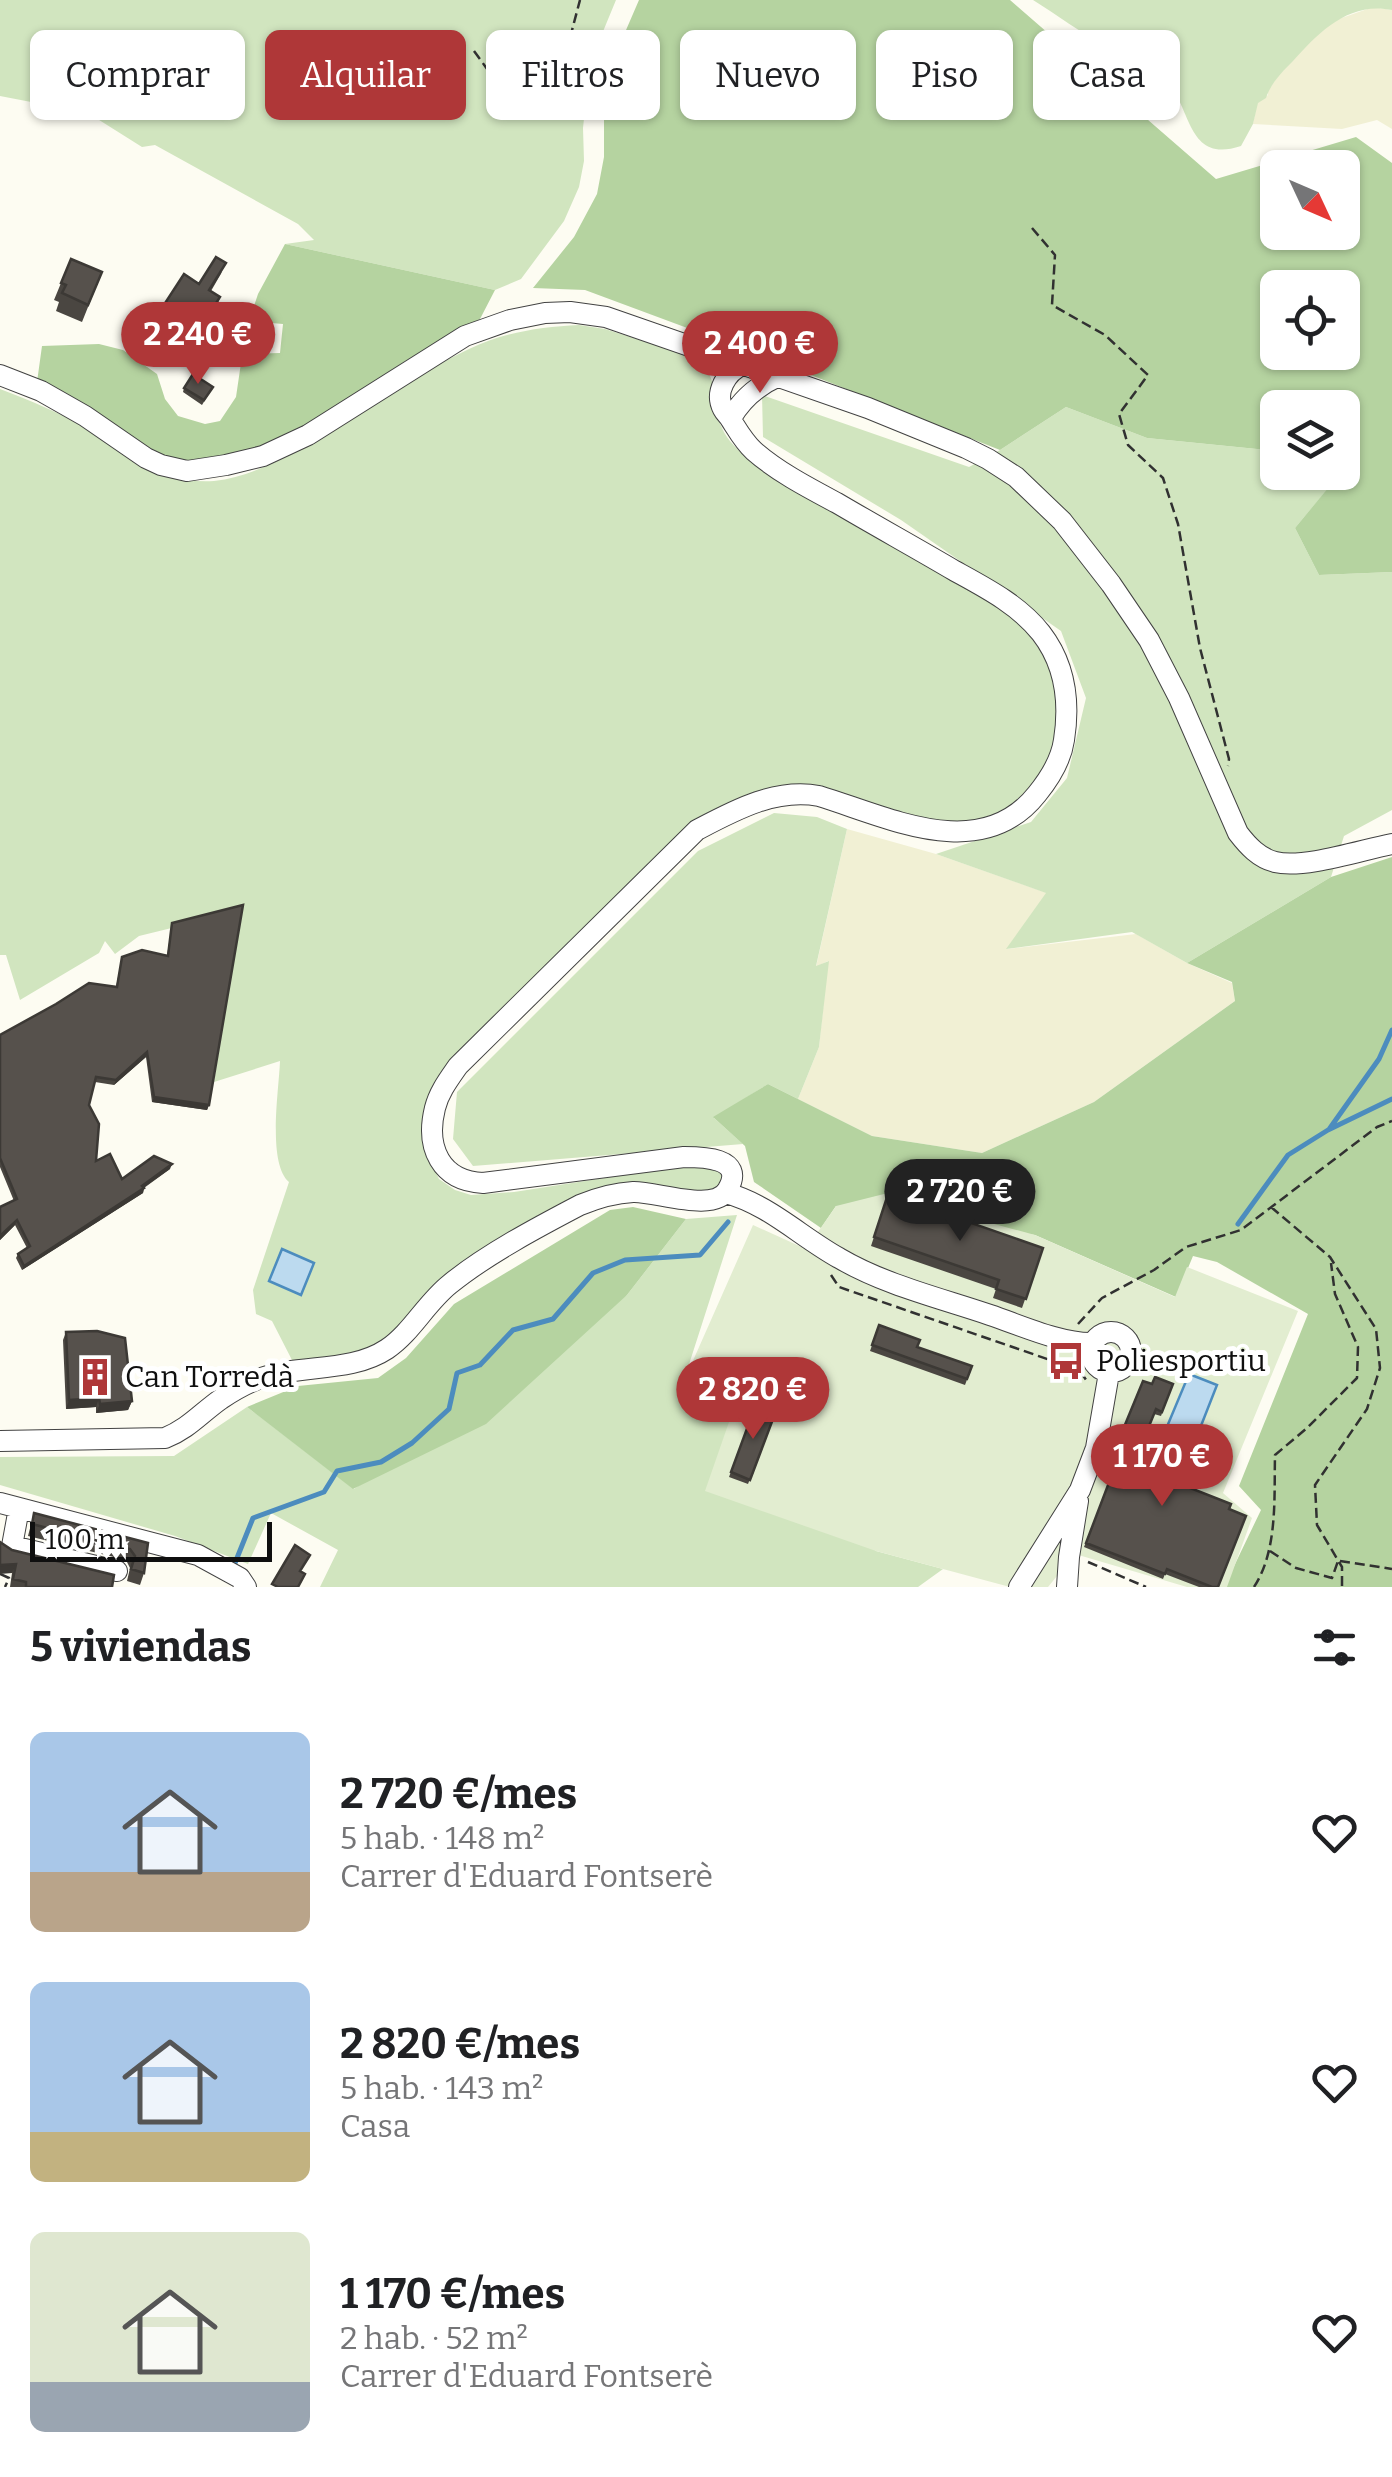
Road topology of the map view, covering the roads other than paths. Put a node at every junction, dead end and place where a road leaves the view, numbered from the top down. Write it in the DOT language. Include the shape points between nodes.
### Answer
graph roads {
  1 [pos="700,350"];
  2 [pos="742,365"];
  3 [pos="0,375"];
  4 [pos="777,377"];
  5 [pos="722,388"];
  6 [pos="730,418"];
  7 [pos="1392,844"];
  8 [pos="726,1193"];
  9 [pos="1093,1343"];
  10 [pos="1109,1373"];
  11 [pos="0,1441"];
  12 [pos="1080,1490"];
  13 [pos="10,1505"];
  14 [pos="0,1540"];
  15 [pos="117,1571"];
  16 [pos="1024,1582"];
  17 [pos="246,1587"];
  18 [pos="1067,1587"];
  1 -- 2 [label="street"];
  1 -- 3 [label="street" via="606,317 570,312 510,320 465,336 308,436 263,456 188,471 146,458 70,408"];
  1 -- 5 [label="street"];
  2 -- 4 [label="street"];
  2 -- 5 [label="street"];
  2 -- 6 [label="street"];
  4 -- 6 [label="street" via="754,390"];
  4 -- 7 [label="street" via="966,448 1016,477 1062,521 1149,640 1249,847 1275,862 1297,864"];
  5 -- 6 [label="street" via="720,400"];
  6 -- 8 [label="street" via="775,467 1018,610 1041,633 1060,668 1067,710 1063,747 1050,777 1021,810 984,828 926,830 784,794 698,830 458,1066 434,1110 438,1157 444,1169 470,1182 708,1158 728,1167"];
  8 -- 9 [label="street" via="872,1275"];
  8 -- 11 [label="street" via="702,1201 627,1192 580,1205 450,1284 381,1353 257,1380 165,1438"];
  9 -- 10 [label="street" via="1094,1362"];
  9 -- 10 [label="street" via="1111,1332 1130,1344 1128,1365"];
  10 -- 12 [label="street" via="1096,1448"];
  12 -- 16 [label="street"];
  12 -- 18 [label="street"];
  13 -- 14 [label="street"];
  13 -- 15 [label="street" via="12,1546"];
  13 -- 17 [label="street" via="198,1555"];
}
